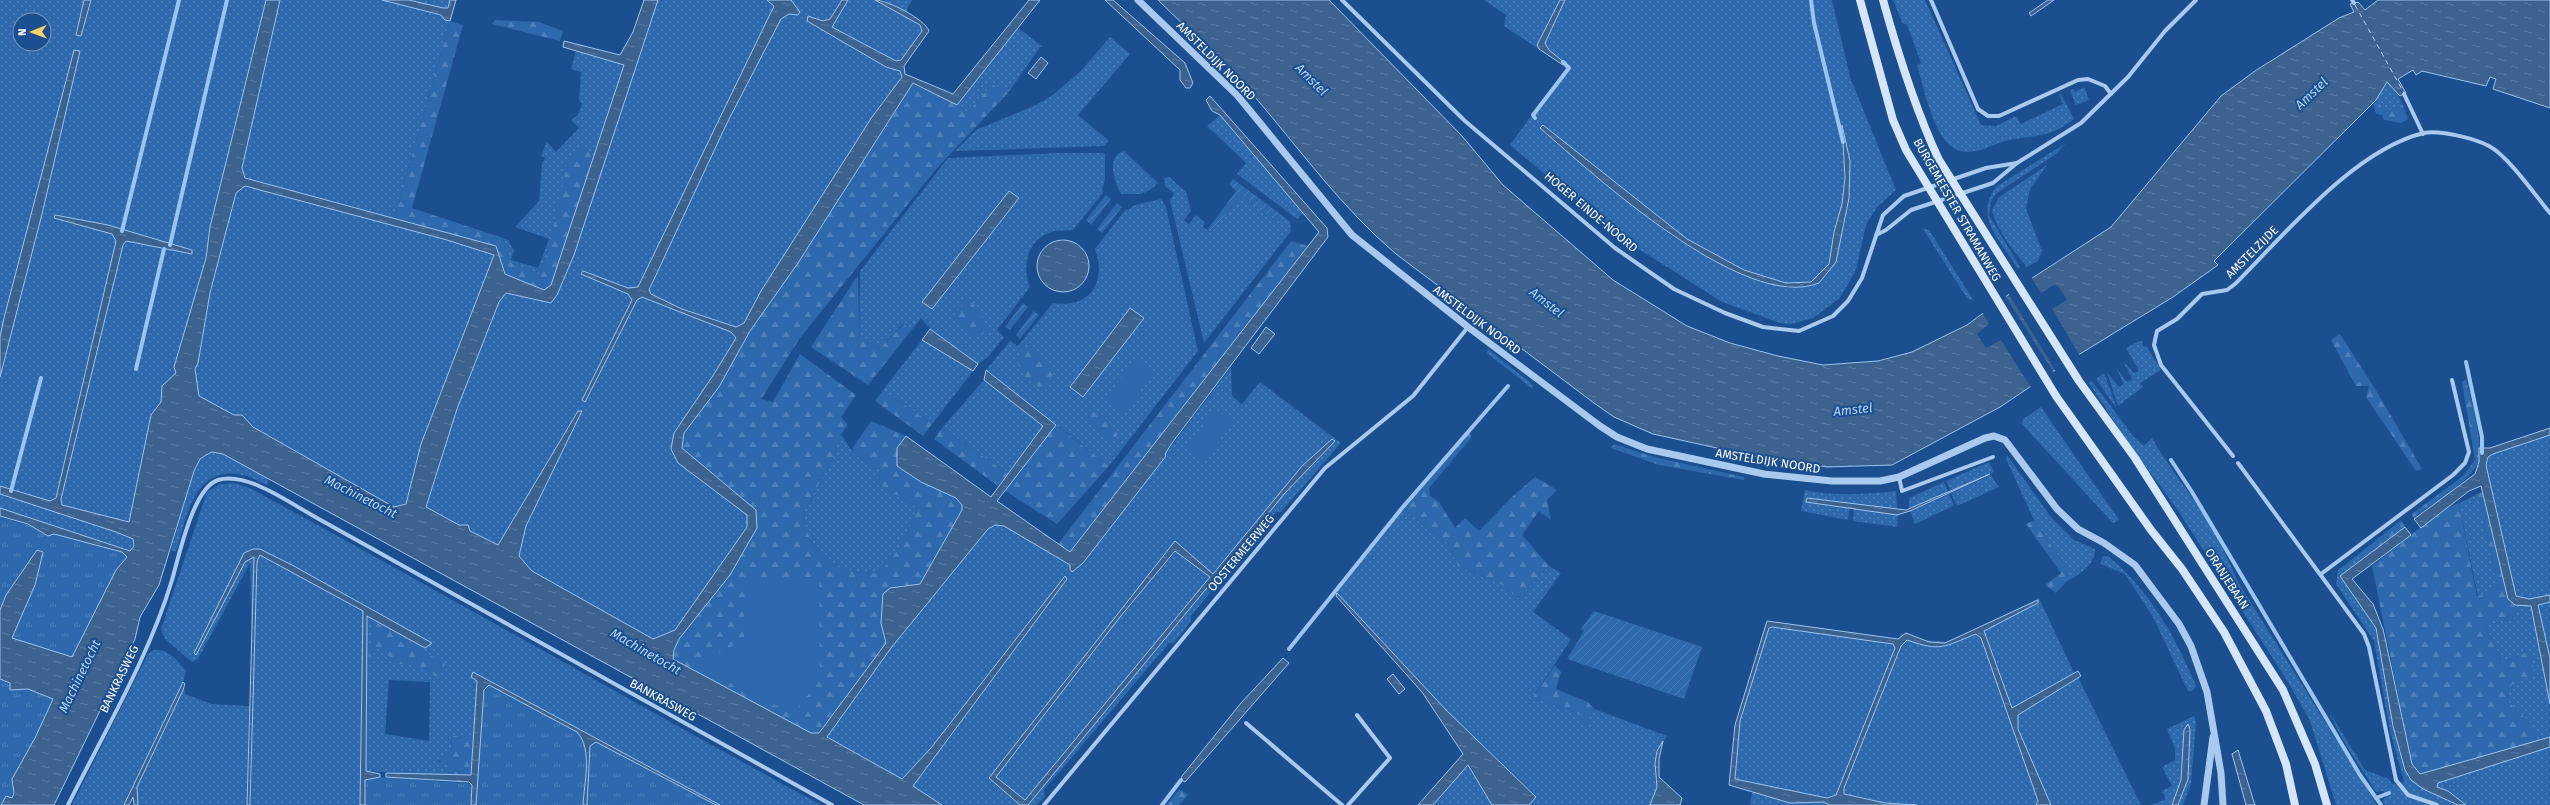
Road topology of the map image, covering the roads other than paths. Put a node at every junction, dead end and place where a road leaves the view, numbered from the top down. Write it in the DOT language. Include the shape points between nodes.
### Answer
graph roads {
  1 [pos="1138,0"];
  2 [pos="1342,0"];
  3 [pos="1860,0"];
  4 [pos="1883,0"];
  5 [pos="1931,0"];
  6 [pos="2196,0"];
  7 [pos="2111,94"];
  8 [pos="2404,94"];
  9 [pos="2423,134"];
  10 [pos="2017,163"];
  11 [pos="1951,179"];
  12 [pos="1928,186"];
  13 [pos="1957,194"];
  14 [pos="1938,201"];
  15 [pos="2550,213"];
  16 [pos="1876,235"];
  17 [pos="1468,327"];
  18 [pos="2452,380"];
  19 [pos="2079,381"];
  20 [pos="2233,456"];
  21 [pos="1992,457"];
  22 [pos="2238,463"];
  23 [pos="1899,477"];
  24 [pos="2321,574"];
  25 [pos="1357,714"];
  26 [pos="1246,723"];
  27 [pos="2214,733"];
  28 [pos="2424,804"];
  29 [pos="68,805"];
  30 [pos="832,805"];
  31 [pos="1044,805"];
  32 [pos="1342,805"];
  33 [pos="1348,805"];
  34 [pos="2204,805"];
  35 [pos="2223,805"];
  36 [pos="2295,805"];
  37 [pos="2327,805"];
  38 [pos="2437,805"];
  1 -- 17 [label="street, AMSTELDIJK NOORD" via="1237,95 1352,235"];
  2 -- 16 [label="street, HOGER EINDE-NOORD" via="1465,121 1615,248 1674,289 1725,314 1763,327 1798,331 1833,316 1848,301 1862,278"];
  3 -- 12 [label="main road, BURGEMEESTER STRAMANWEG" via="1894,120 1906,150"];
  4 -- 11 [label="main road, BURGEMEESTER STRAMANWEG" via="1929,140"];
  5 -- 7 [label="street" via="1978,109 1988,116 1999,116 2016,110 2078,80 2097,81"];
  6 -- 7 [label="street" via="2165,31"];
  7 -- 10 [label="street" via="2081,123"];
  8 -- 9 [label="street"];
  9 -- 15 [label="street, AMSTELZIJDE" via="2434,132 2488,145 2499,153"];
  9 -- 20 [label="street, AMSTELZIJDE" via="2397,143 2330,189 2236,284 2227,290 2202,294 2177,319 2155,335 2154,345 2161,366"];
  10 -- 11 [label="street, HOGER EINDE-NOORD" via="1986,168"];
  10 -- 13 [label="street" via="1993,183"];
  11 -- 12 [label="street, HOGER EINDE-NOORD"];
  11 -- 13 [label="main road, BURGEMEESTER STRAMANWEG"];
  12 -- 14 [label="main road, BURGEMEESTER STRAMANWEG"];
  12 -- 16 [label="street, HOGER EINDE-NOORD" via="1904,196 1889,208"];
  13 -- 14 [label="street"];
  13 -- 19 [label="main road, BURGEMEESTER STRAMANWEG"];
  14 -- 16 [label="street" via="1911,210"];
  14 -- 36 [label="main road, BURGEMEESTER STRAMANWEG" via="2056,396 2151,530 2182,569 2251,678 2286,764"];
  17 -- 23 [label="street, AMSTELDIJK NOORD" via="1600,426 1617,437 1647,449 1710,464 1802,480 1856,482"];
  17 -- 31 [label="street, OOSTERMEERWEG" via="1413,396 1325,468"];
  18 -- 24 [label="street" via="2469,452 2465,463 2453,475"];
  19 -- 37 [label="main road, ORANJEBAAN" via="2135,458 2283,690 2316,764"];
  21 -- 23 [label="street" via="1902,491"];
  22 -- 24 [label="street"];
  23 -- 27 [label="street, AMSTELDIJK NOORD" via="1985,438 1994,436 2006,440 2037,484 2070,523 2135,565 2166,604 2190,646 2203,676"];
  24 -- 28 [label="street" via="2368,641 2396,780 2408,795"];
  25 -- 33 [label="street" via="1390,758"];
  26 -- 32 [label="street"];
  27 -- 34 [label="street, AMSTELDIJK NOORD"];
  27 -- 35 [label="street, AMSTELDIJK NOORD"];
  28 -- 38 [label="street"];
  29 -- 30 [label="street, BANKRASWEG" via="151,638 198,499 216,481 231,478 249,482"];
}
